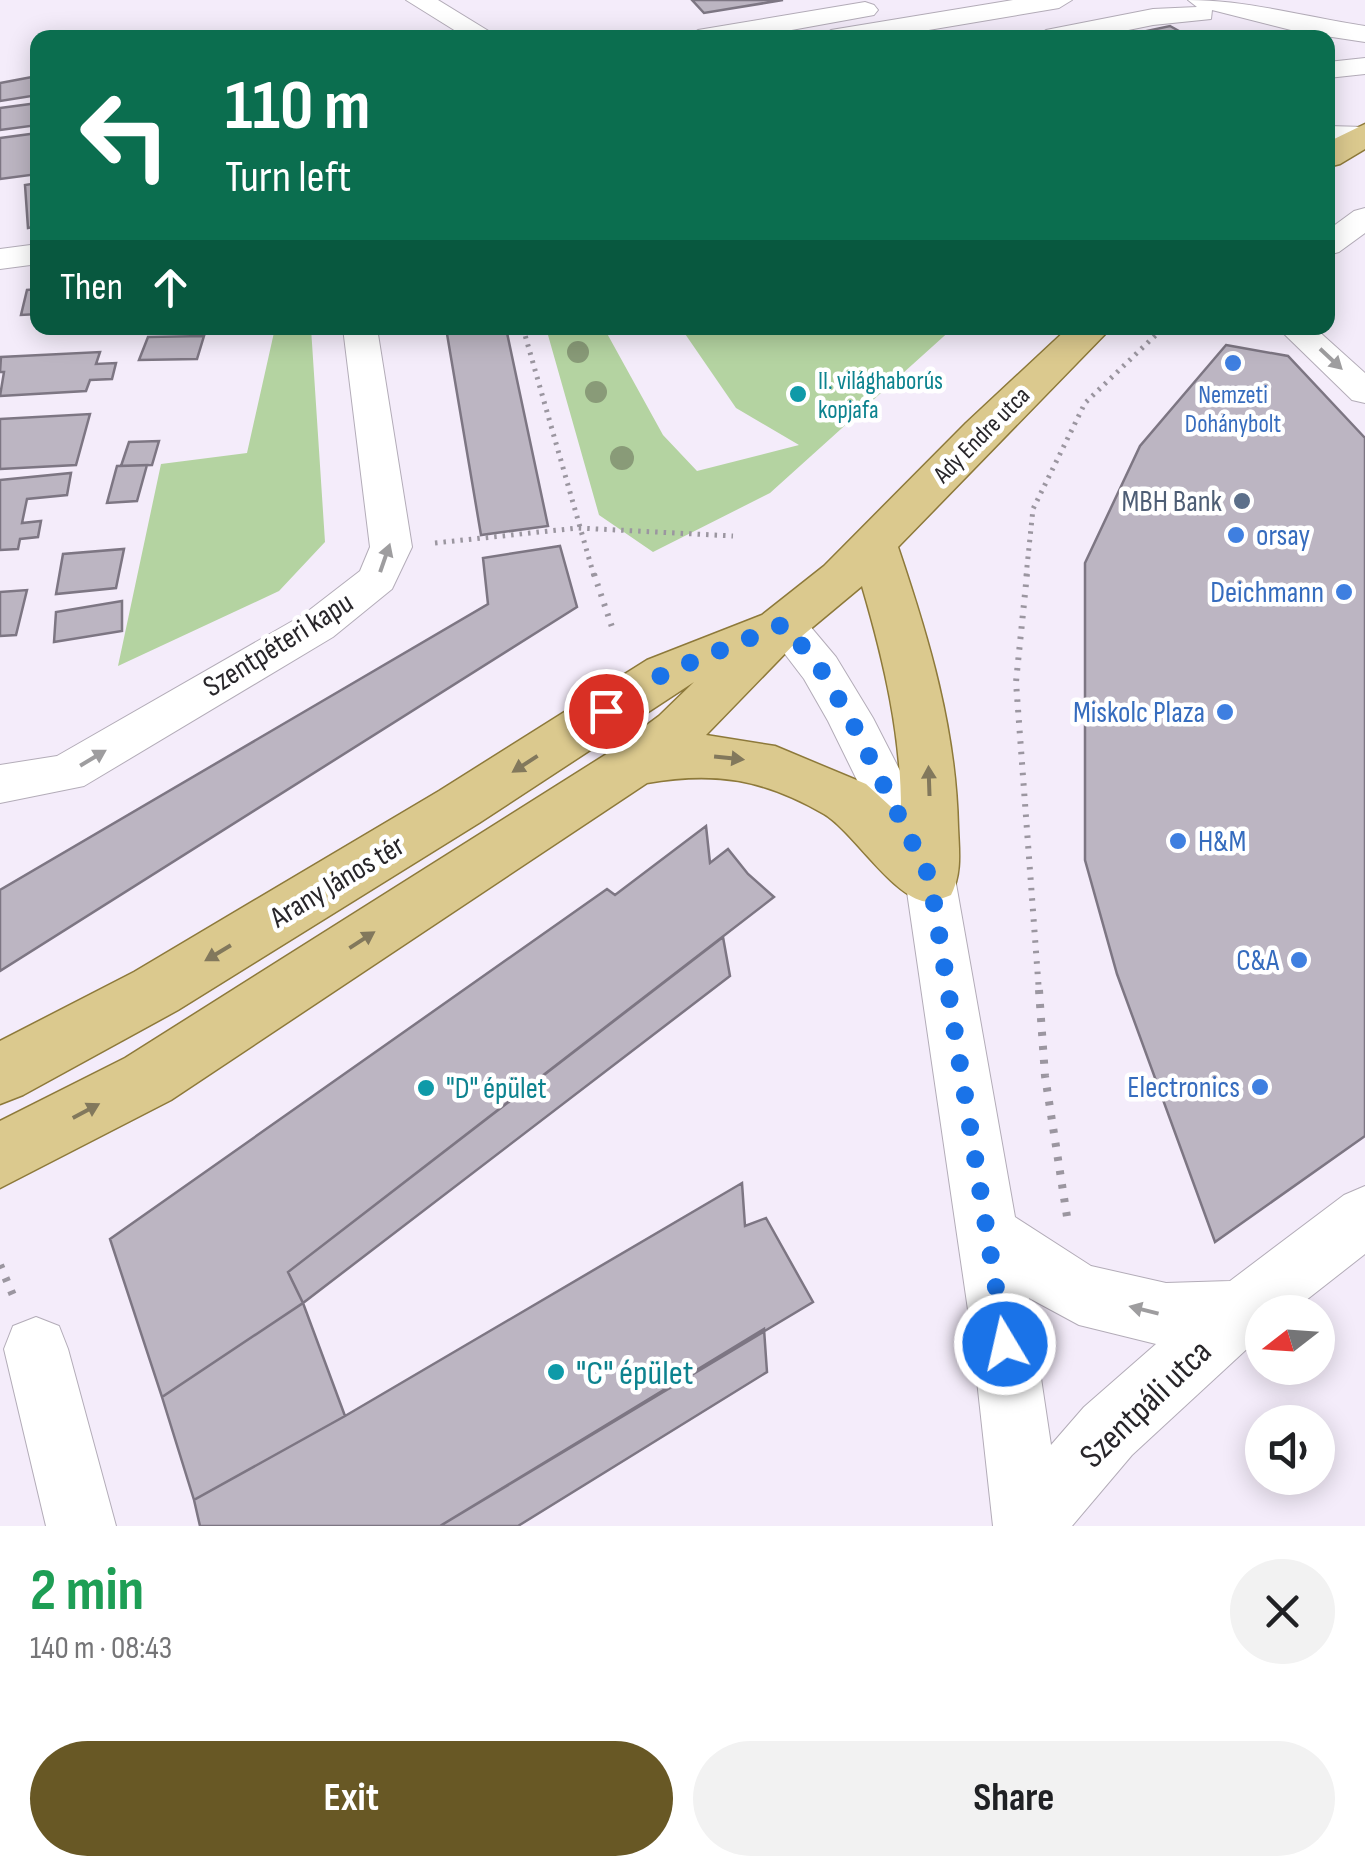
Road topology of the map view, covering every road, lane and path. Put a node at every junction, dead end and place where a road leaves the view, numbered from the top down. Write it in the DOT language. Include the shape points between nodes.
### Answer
graph roads {
  1 [pos="419,0"];
  2 [pos="922,0"];
  3 [pos="1059,0"];
  4 [pos="1150,0"];
  5 [pos="1208,7"];
  6 [pos="1365,15"];
  7 [pos="1262,20"];
  8 [pos="473,30"];
  9 [pos="767,30"];
  10 [pos="879,30"];
  11 [pos="1088,30"];
  12 [pos="1365,34"];
  13 [pos="1365,66"];
  14 [pos="1335,69"];
  15 [pos="1364,134"];
  16 [pos="1335,135"];
  17 [pos="1335,153"];
  18 [pos="1365,218"];
  19 [pos="1335,240"];
  20 [pos="30,255"];
  21 [pos="0,259"];
  22 [pos="361,335"];
  23 [pos="525,335"];
  24 [pos="1084,335"];
  25 [pos="1156,335"];
  26 [pos="1303,335"];
  27 [pos="1365,392"];
  28 [pos="578,528"];
  29 [pos="733,536"];
  30 [pos="874,543"];
  31 [pos="391,548"];
  32 [pos="784,624"];
  33 [pos="613,630"];
  34 [pos="632,765"];
  35 [pos="0,784"];
  36 [pos="930,878"];
  37 [pos="0,1074"];
  38 [pos="0,1156"];
  39 [pos="1365,1216"];
  40 [pos="988,1234"];
  41 [pos="1079,1294"];
  42 [pos="1241,1312"];
  43 [pos="36,1349"];
  44 [pos="1028,1525"];
  45 [pos="81,1526"];
  1 -- 8 [label="street"];
  2 -- 9 [label="street"];
  3 -- 10 [label="street"];
  4 -- 5 [label="street"];
  5 -- 7 [label="street"];
  5 -- 11 [label="street"];
  6 -- 7 [label="street"];
  7 -- 12 [label="street"];
  13 -- 14 [label="street"];
  15 -- 16 [label="street"];
  15 -- 17 [label="main road"];
  18 -- 19 [label="street"];
  20 -- 21 [label="street"];
  22 -- 31 [label="street"];
  23 -- 28 [label="path"];
  24 -- 30 [label="main road, Ady Endre utca"];
  25 -- 41 [label="path" via="1085,403 1032,509 1016,682 1045,1076"];
  26 -- 27 [label="street, one-way"];
  28 -- 29 [label="path"];
  28 -- 31 [label="path"];
  28 -- 33 [label="path"];
  30 -- 32 [label="main road, Ady Endre utca"];
  36 -- 30 [label="main road, one-way" via="929,769 920,712"];
  35 -- 31 [label="street, Szentpéteri kapu, one-way" via="67,773 318,626 377,579"];
  32 -- 34 [label="main road, Arany János tér" via="678,730"];
  32 -- 36 [label="street" via="850,718"];
  32 -- 37 [label="main road, Arany János tér, one-way" via="665,673 156,990"];
  34 -- 36 [label="main road, one-way" via="692,754 756,761 846,800"];
  38 -- 34 [label="main road, Arany János tér, one-way" via="148,1080"];
  36 -- 40 [label="street"];
  39 -- 42 [label="street, Szentpáli utca"];
  40 -- 41 [label="street"];
  40 -- 44 [label="street"];
  42 -- 41 [label="street, one-way" via="1166,1315"];
  42 -- 44 [label="street, Szentpáli utca" via="1108,1431"];
  43 -- 45 [label="street"];
}
